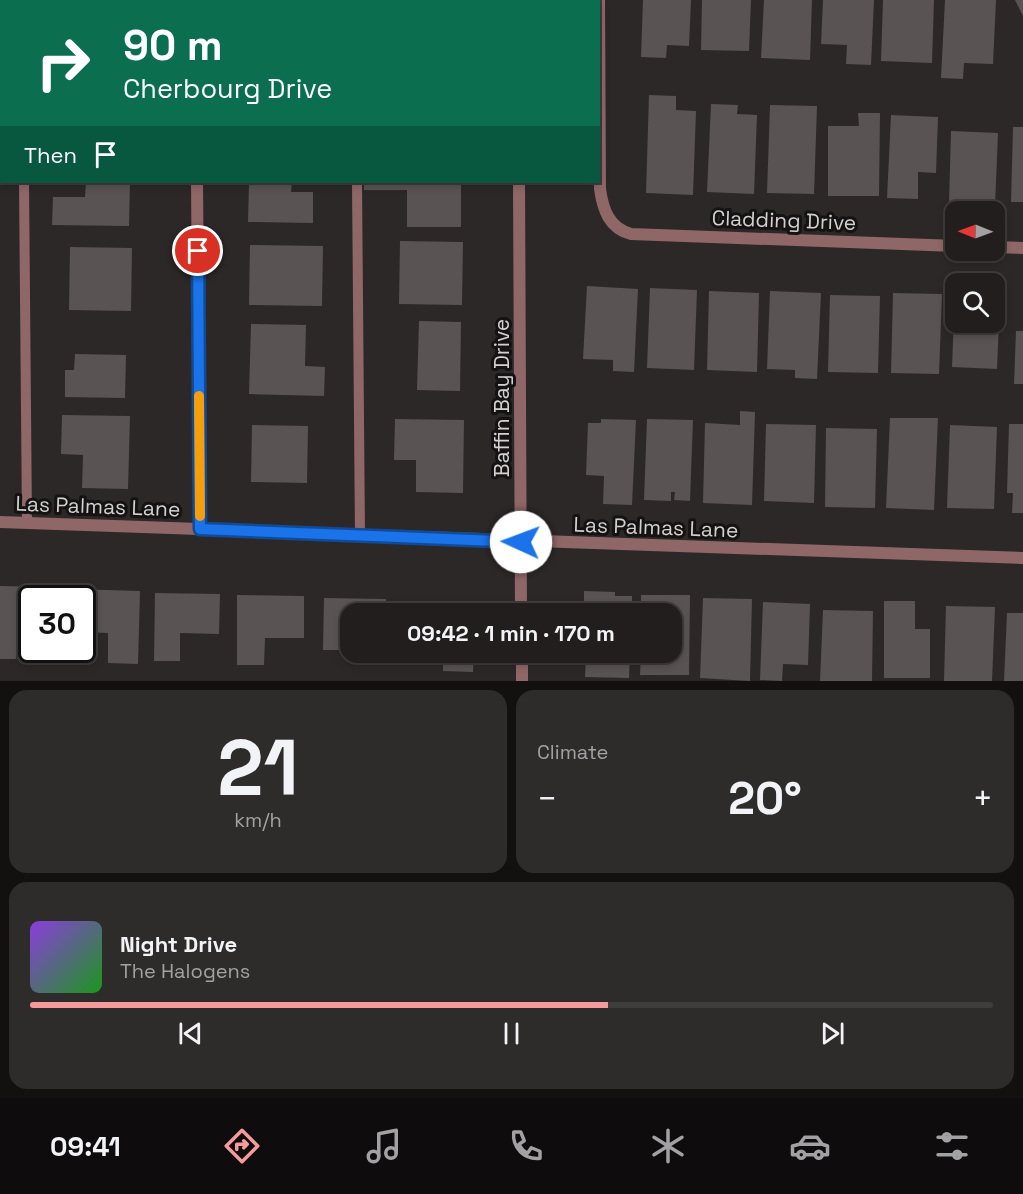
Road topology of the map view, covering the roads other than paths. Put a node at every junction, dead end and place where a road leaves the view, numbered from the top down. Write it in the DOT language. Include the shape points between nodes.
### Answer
graph roads {
  1 [pos="24,183"];
  2 [pos="197,183"];
  3 [pos="357,183"];
  4 [pos="519,183"];
  5 [pos="600,183"];
  6 [pos="945,246"];
  7 [pos="1005,247"];
  8 [pos="1023,248"];
  9 [pos="0,522"];
  10 [pos="27,523"];
  11 [pos="200,529"];
  12 [pos="360,537"];
  13 [pos="521,542"];
  14 [pos="1023,558"];
  15 [pos="522,603"];
  16 [pos="522,663"];
  17 [pos="522,681"];
  1 -- 10 [label="lane"];
  2 -- 11 [label="street"];
  3 -- 12 [label="lane"];
  4 -- 13 [label="street, Baffin Bay Drive"];
  5 -- 6 [label="street, Cladding Drive" via="602,203 613,225 620,232 631,234"];
  7 -- 8 [label="street"];
  9 -- 10 [label="street, Las Palmas Lane"];
  10 -- 11 [label="street, Las Palmas Lane"];
  11 -- 12 [label="street, Las Palmas Lane"];
  12 -- 13 [label="street, Las Palmas Lane"];
  13 -- 14 [label="street, Las Palmas Lane"];
  13 -- 15 [label="street, Baffin Bay Drive"];
  16 -- 17 [label="street"];
}
